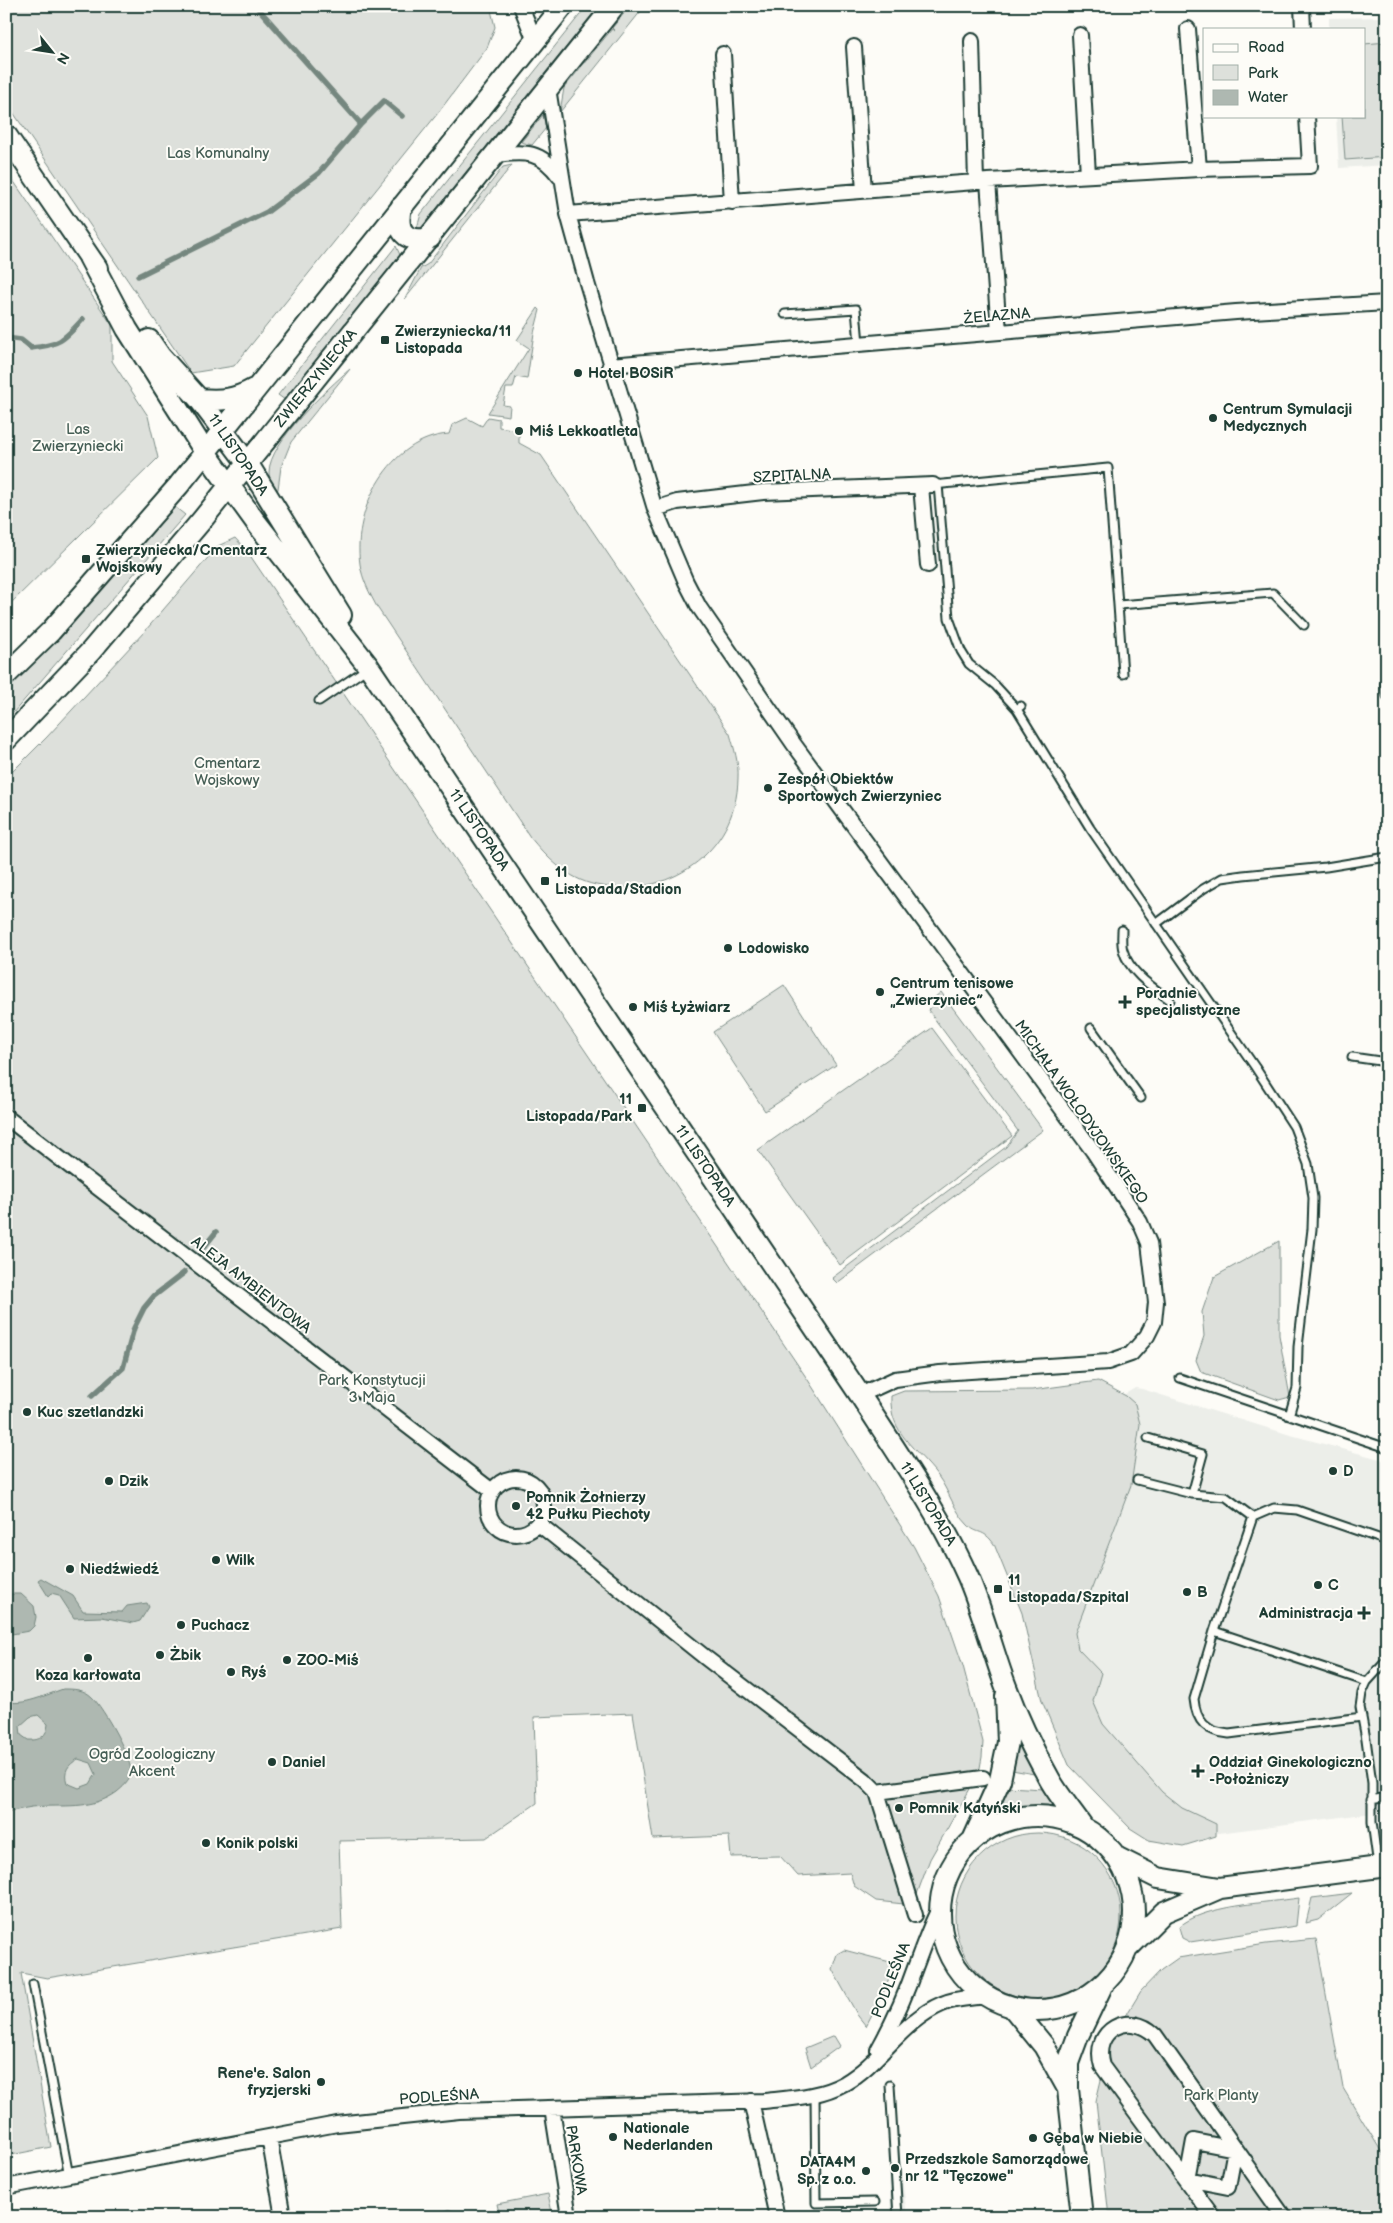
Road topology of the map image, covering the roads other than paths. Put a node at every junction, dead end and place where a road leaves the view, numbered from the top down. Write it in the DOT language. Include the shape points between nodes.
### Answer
graph roads {
  1 [pos="521,6"];
  2 [pos="563,6"];
  3 [pos="614,6"];
  4 [pos="1302,6"];
  5 [pos="1303,28"];
  6 [pos="1188,30"];
  7 [pos="1080,35"];
  8 [pos="535,41"];
  9 [pos="972,41"];
  10 [pos="854,47"];
  11 [pos="723,54"];
  12 [pos="548,88"];
  13 [pos="1307,118"];
  14 [pos="6,135"];
  15 [pos="496,155"];
  16 [pos="1199,169"];
  17 [pos="1088,175"];
  18 [pos="562,179"];
  19 [pos="982,181"];
  20 [pos="864,191"];
  21 [pos="732,202"];
  22 [pos="401,207"];
  23 [pos="568,214"];
  24 [pos="430,238"];
  25 [pos="89,257"];
  26 [pos="1387,304"];
  27 [pos="785,314"];
  28 [pos="999,332"];
  29 [pos="859,344"];
  30 [pos="610,365"];
  31 [pos="258,387"];
  32 [pos="199,399"];
  33 [pos="223,430"];
  34 [pos="206,452"];
  35 [pos="248,464"];
  36 [pos="931,485"];
  37 [pos="230,487"];
  38 [pos="654,509"];
  39 [pos="928,565"];
  40 [pos="1118,605"];
  41 [pos="1304,625"];
  42 [pos="369,667"];
  43 [pos="1123,674"];
  44 [pos="6,675"];
  45 [pos="1385,684"];
  46 [pos="1387,696"];
  47 [pos="319,701"];
  48 [pos="6,740"];
  49 [pos="1387,856"];
  50 [pos="1156,924"];
  51 [pos="1122,930"];
  52 [pos="1170,1000"];
  53 [pos="1091,1028"];
  54 [pos="1352,1057"];
  55 [pos="1387,1062"];
  56 [pos="1141,1098"];
  57 [pos="6,1117"];
  58 [pos="1180,1378"];
  59 [pos="860,1395"];
  60 [pos="1289,1416"];
  61 [pos="1148,1438"];
  62 [pos="1387,1448"];
  63 [pos="1137,1480"];
  64 [pos="492,1491"];
  65 [pos="1192,1494"];
  66 [pos="1253,1517"];
  67 [pos="539,1524"];
  68 [pos="1387,1541"];
  69 [pos="1214,1632"];
  70 [pos="1387,1660"];
  71 [pos="1367,1682"];
  72 [pos="1005,1684"];
  73 [pos="1362,1717"];
  74 [pos="983,1778"];
  75 [pos="877,1792"];
  76 [pos="1387,1798"];
  77 [pos="1371,1800"];
  78 [pos="1083,1827"];
  79 [pos="973,1840"];
  80 [pos="1118,1858"];
  81 [pos="1382,1866"];
  82 [pos="1220,1888"];
  83 [pos="940,1907"];
  84 [pos="915,1915"];
  85 [pos="1128,1948"];
  86 [pos="33,1984"];
  87 [pos="1101,1986"];
  88 [pos="986,1996"];
  89 [pos="1013,2008"];
  90 [pos="871,2064"];
  91 [pos="890,2085"];
  92 [pos="1068,2089"];
  93 [pos="815,2094"];
  94 [pos="752,2101"];
  95 [pos="552,2108"];
  96 [pos="269,2137"];
  97 [pos="1235,2150"];
  98 [pos="69,2176"];
  99 [pos="1187,2179"];
  100 [pos="6,2187"];
  101 [pos="875,2202"];
  102 [pos="283,2217"];
  103 [pos="569,2217"];
  104 [pos="777,2217"];
  105 [pos="898,2217"];
  106 [pos="1082,2217"];
  107 [pos="1213,2217"];
  108 [pos="1284,2217"];
  1 -- 8 [label="street"];
  2 -- 8 [label="street"];
  3 -- 12 [label="street, ZWIERZYNIECKA"];
  4 -- 5 [label="street"];
  6 -- 16 [label="street"];
  7 -- 17 [label="street"];
  8 -- 22 [label="street"];
  9 -- 19 [label="street"];
  10 -- 20 [label="street"];
  11 -- 21 [label="street"];
  12 -- 15 [label="street, ZWIERZYNIECKA"];
  12 -- 18 [label="street, MICHAŁA WOŁODYJOWSKIEGO"];
  13 -- 16 [label="street" via="1310,166"];
  14 -- 25 [label="street, 11 LISTOPADA"];
  15 -- 18 [label="street, MICHAŁA WOŁODYJOWSKIEGO" via="514,152 539,156 550,162"];
  15 -- 24 [label="street, ZWIERZYNIECKA"];
  16 -- 17 [label="street"];
  17 -- 19 [label="street"];
  18 -- 23 [label="street, MICHAŁA WOŁODYJOWSKIEGO"];
  19 -- 20 [label="street"];
  19 -- 28 [label="street"];
  20 -- 21 [label="street"];
  21 -- 23 [label="street"];
  22 -- 24 [label="street" via="398,220 401,232 418,240"];
  22 -- 31 [label="street"];
  23 -- 30 [label="street, MICHAŁA WOŁODYJOWSKIEGO"];
  24 -- 35 [label="street, ZWIERZYNIECKA"];
  25 -- 32 [label="street, 11 LISTOPADA" via="160,356"];
  25 -- 34 [label="street, 11 LISTOPADA" via="128,329"];
  26 -- 28 [label="street, ŻELAZNA" via="1236,312"];
  27 -- 29 [label="lane" via="856,309"];
  28 -- 29 [label="street, ŻELAZNA"];
  29 -- 30 [label="street, ŻELAZNA"];
  30 -- 38 [label="street, MICHAŁA WOŁODYJOWSKIEGO"];
  31 -- 32 [label="street" via="240,397 219,401"];
  31 -- 33 [label="street"];
  32 -- 33 [label="street, 11 LISTOPADA"];
  33 -- 34 [label="street"];
  33 -- 35 [label="street, 11 LISTOPADA"];
  34 -- 37 [label="street, 11 LISTOPADA"];
  34 -- 44 [label="street" via="51,631"];
  35 -- 37 [label="street, ZWIERZYNIECKA"];
  35 -- 42 [label="street, 11 LISTOPADA" via="331,596"];
  36 -- 38 [label="street, SZPITALNA" via="763,492 677,502"];
  36 -- 39 [label="street"];
  36 -- 40 [label="lane" via="1108,468"];
  36 -- 50 [label="lane" via="949,618 969,664 1019,708 1090,828"];
  37 -- 42 [label="street, 11 LISTOPADA"];
  37 -- 48 [label="street, ZWIERZYNIECKA" via="91,652"];
  38 -- 59 [label="street, MICHAŁA WOŁODYJOWSKIEGO" via="699,607 793,743 1093,1151 1140,1222 1149,1243 1156,1302 1154,1322 1131,1354 1108,1362 895,1379"];
  40 -- 41 [label="lane" via="1273,593"];
  40 -- 43 [label="lane"];
  42 -- 47 [label="lane"];
  42 -- 59 [label="street, 11 LISTOPADA"];
  45 -- 46 [label="lane"];
  49 -- 50 [label="lane" via="1326,867 1222,878"];
  50 -- 60 [label="lane" via="1270,1089 1294,1127 1308,1164 1313,1198 1312,1229 1296,1388"];
  51 -- 52 [label="lane" via="1122,949 1130,963 1142,979"];
  53 -- 56 [label="lane"];
  54 -- 55 [label="lane"];
  57 -- 64 [label="street, ALEJA AMBIENTOWA"];
  58 -- 60 [label="lane"];
  59 -- 72 [label="street, 11 LISTOPADA" via="950,1538 978,1604"];
  60 -- 62 [label="lane"];
  61 -- 65 [label="lane" via="1203,1454"];
  63 -- 65 [label="lane"];
  64 -- 67 [label="street" via="488,1510 498,1529 520,1535"];
  64 -- 67 [label="street" via="502,1482 516,1478 535,1485 545,1504"];
  65 -- 66 [label="lane" via="1226,1497"];
  66 -- 68 [label="lane" via="1274,1508 1297,1510"];
  66 -- 69 [label="lane"];
  67 -- 75 [label="street"];
  69 -- 71 [label="lane"];
  69 -- 73 [label="lane" via="1194,1699 1204,1725 1214,1733 1229,1734"];
  70 -- 71 [label="lane"];
  71 -- 73 [label="lane" via="1361,1700"];
  72 -- 78 [label="street, 11 LISTOPADA" via="1051,1782"];
  72 -- 79 [label="street, 11 LISTOPADA" via="1006,1752 1000,1780"];
  73 -- 77 [label="lane" via="1372,1783"];
  74 -- 75 [label="street"];
  75 -- 84 [label="street"];
  76 -- 77 [label="lane"];
  77 -- 81 [label="lane"];
  78 -- 79 [label="street" via="1055,1817 1026,1816 998,1824"];
  78 -- 80 [label="street" via="1102,1840"];
  79 -- 83 [label="street" via="950,1871"];
  80 -- 82 [label="street" via="1158,1878"];
  80 -- 85 [label="street" via="1134,1902 1134,1925"];
  81 -- 82 [label="street"];
  82 -- 85 [label="street" via="1164,1912"];
  83 -- 88 [label="street" via="942,1932 953,1960 970,1983"];
  83 -- 90 [label="street, PODLEŚNA" via="928,1929 893,2022"];
  85 -- 87 [label="street" via="1117,1969"];
  86 -- 98 [label="lane"];
  87 -- 89 [label="street" via="1082,2000 1060,2008 1036,2011"];
  87 -- 92 [label="street" via="1068,2063"];
  88 -- 89 [label="street"];
  88 -- 90 [label="street, PODLEŚNA" via="943,2003 926,2011"];
  89 -- 92 [label="street" via="1044,2046"];
  90 -- 93 [label="street, PODLEŚNA" via="844,2084"];
  91 -- 105 [label="lane"];
  92 -- 106 [label="street"];
  93 -- 94 [label="street, PODLEŚNA"];
  93 -- 101 [label="lane" via="816,2203"];
  94 -- 95 [label="street, PODLEŚNA"];
  94 -- 104 [label="street"];
  95 -- 96 [label="street, PODLEŚNA" via="459,2110 384,2117"];
  95 -- 103 [label="street, PARKOWA"];
  96 -- 98 [label="street, PODLEŚNA"];
  96 -- 102 [label="street"];
  97 -- 99 [label="street" via="1228,2187"];
  97 -- 99 [label="street" via="1194,2141"];
  97 -- 99 [label="street" via="1155,2035 1138,2024 1114,2027 1100,2047 1102,2066"];
  97 -- 108 [label="street"];
  98 -- 100 [label="street, PODLEŚNA"];
  99 -- 107 [label="street"];
}
